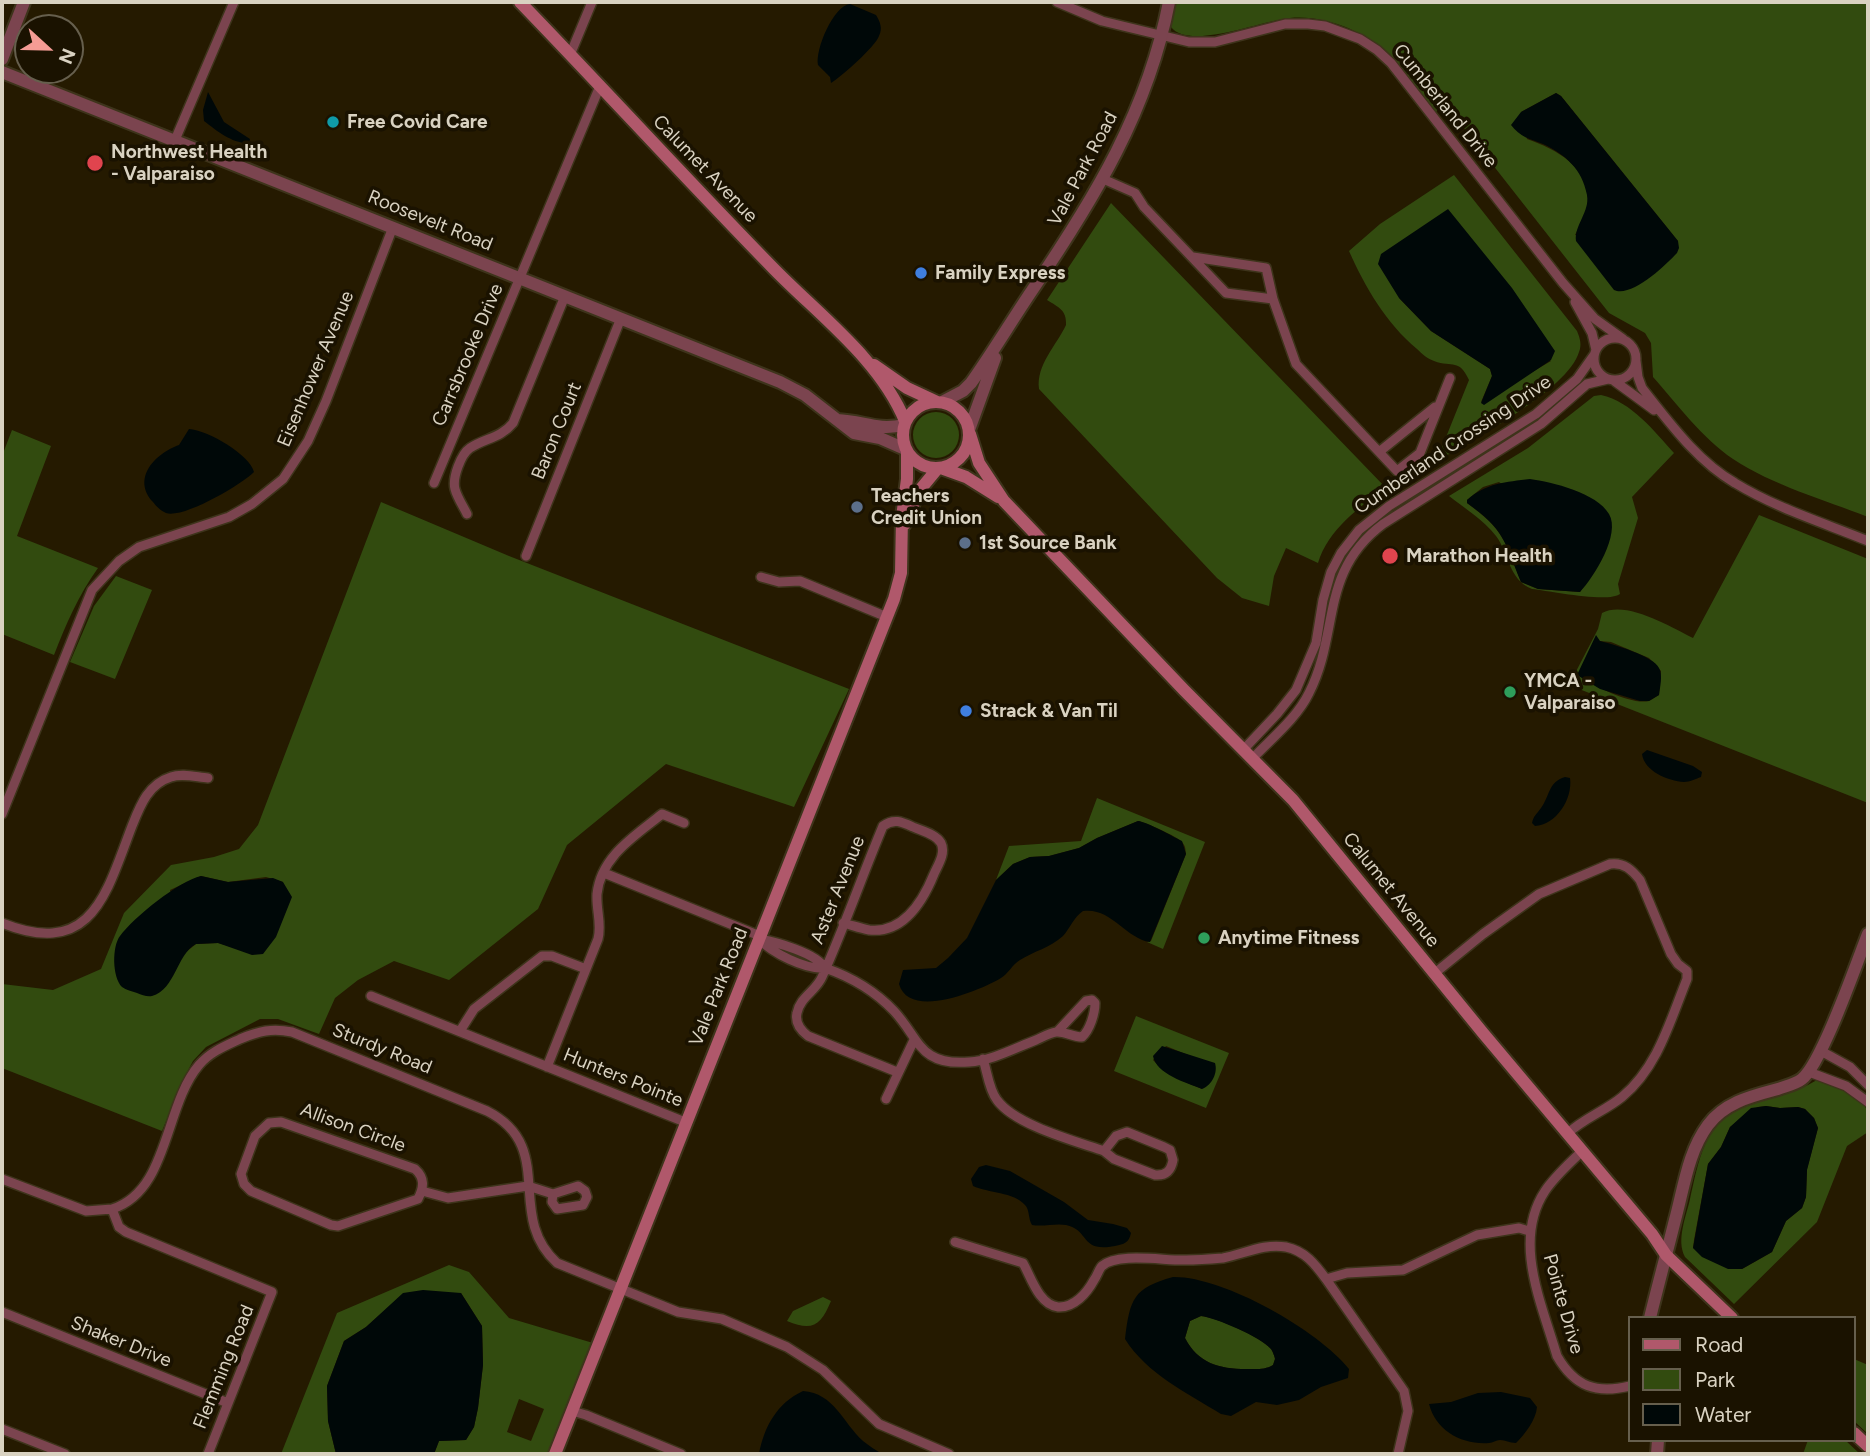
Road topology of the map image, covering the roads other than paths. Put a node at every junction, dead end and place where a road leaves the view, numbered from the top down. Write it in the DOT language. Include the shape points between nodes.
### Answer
graph roads {
  1 [pos="24,2"];
  2 [pos="234,2"];
  3 [pos="520,2"];
  4 [pos="592,2"];
  5 [pos="1057,2"];
  6 [pos="1169,2"];
  7 [pos="1160,35"];
  8 [pos="570,55"];
  9 [pos="2,59"];
  10 [pos="2,72"];
  11 [pos="600,86"];
  12 [pos="175,140"];
  13 [pos="1103,179"];
  14 [pos="393,227"];
  15 [pos="1193,257"];
  16 [pos="520,278"];
  17 [pos="1563,283"];
  18 [pos="565,296"];
  19 [pos="1273,299"];
  20 [pos="621,318"];
  21 [pos="1623,339"];
  22 [pos="1002,340"];
  23 [pos="1595,352"];
  24 [pos="865,359"];
  25 [pos="1636,361"];
  26 [pos="1450,378"];
  27 [pos="1611,379"];
  28 [pos="939,402"];
  29 [pos="1438,405"];
  30 [pos="1667,419"];
  31 [pos="837,420"];
  32 [pos="905,423"];
  33 [pos="970,432"];
  34 [pos="906,451"];
  35 [pos="1379,452"];
  36 [pos="940,468"];
  37 [pos="434,483"];
  38 [pos="1004,501"];
  39 [pos="467,514"];
  40 [pos="902,530"];
  41 [pos="1868,541"];
  42 [pos="526,556"];
  43 [pos="761,577"];
  44 [pos="887,617"];
  45 [pos="1248,753"];
  46 [pos="208,778"];
  47 [pos="2,814"];
  48 [pos="684,823"];
  49 [pos="604,873"];
  50 [pos="2,923"];
  51 [pos="843,923"];
  52 [pos="1868,934"];
  53 [pos="759,938"];
  54 [pos="825,968"];
  55 [pos="586,969"];
  56 [pos="1435,973"];
  57 [pos="371,996"];
  58 [pos="460,1031"];
  59 [pos="1057,1032"];
  60 [pos="914,1040"];
  61 [pos="1821,1051"];
  62 [pos="983,1059"];
  63 [pos="547,1067"];
  64 [pos="897,1072"];
  65 [pos="1809,1072"];
  66 [pos="1868,1085"];
  67 [pos="886,1099"];
  68 [pos="1868,1102"];
  69 [pos="685,1122"];
  70 [pos="1567,1134"];
  71 [pos="1104,1151"];
  72 [pos="1582,1151"];
  73 [pos="2,1178"];
  74 [pos="528,1186"];
  75 [pos="422,1191"];
  76 [pos="554,1194"];
  77 [pos="112,1209"];
  78 [pos="1530,1231"];
  79 [pos="955,1242"];
  80 [pos="1666,1255"];
  81 [pos="1326,1279"];
  82 [pos="621,1289"];
  83 [pos="2,1312"];
  84 [pos="1651,1316"];
  85 [pos="1730,1316"];
  86 [pos="1629,1386"];
  87 [pos="228,1404"];
  88 [pos="572,1411"];
  89 [pos="2,1429"];
  90 [pos="65,1454"];
  91 [pos="208,1454"];
  92 [pos="555,1454"];
  93 [pos="681,1454"];
  94 [pos="949,1454"];
  95 [pos="1398,1454"];
  1 -- 9 [label="street"];
  2 -- 12 [label="street"];
  3 -- 8 [label="main road, Calumet Avenue"];
  4 -- 8 [label="street"];
  5 -- 7 [label="street, Cumberland Drive" via="1102,21"];
  6 -- 7 [label="street, Vale Park Road"];
  7 -- 13 [label="street, Vale Park Road" via="1137,107"];
  7 -- 17 [label="street, Cumberland Drive" via="1206,43 1308,23 1360,39 1391,63"];
  8 -- 11 [label="main road, Calumet Avenue"];
  10 -- 12 [label="street, Roosevelt Road"];
  11 -- 16 [label="street, Carrsbrooke Drive"];
  11 -- 24 [label="main road, Calumet Avenue"];
  12 -- 14 [label="street, Roosevelt Road"];
  13 -- 15 [label="street" via="1135,193"];
  13 -- 22 [label="street, Vale Park Road"];
  14 -- 16 [label="street, Roosevelt Road"];
  14 -- 47 [label="street, Eisenhower Avenue" via="326,401 288,474 229,517 139,547 104,575 92,590"];
  15 -- 19 [label="street" via="1226,293"];
  15 -- 19 [label="street" via="1266,268"];
  16 -- 18 [label="street, Roosevelt Road"];
  16 -- 37 [label="street, Carrsbrooke Drive"];
  17 -- 21 [label="street, Cumberland Drive" via="1595,318"];
  17 -- 23 [label="street, Cumberland Drive" via="1592,333"];
  18 -- 20 [label="street, Roosevelt Road"];
  18 -- 39 [label="street" via="513,423 499,436 471,447 462,460 455,489"];
  19 -- 35 [label="street" via="1296,364"];
  20 -- 31 [label="street, Roosevelt Road" via="785,384"];
  20 -- 42 [label="street, Baron Court"];
  21 -- 23 [label="street" via="1609,338"];
  21 -- 25 [label="street" via="1633,348"];
  22 -- 28 [label="street, Vale Park Road" via="969,386"];
  22 -- 33 [label="street, Vale Park Road"];
  23 -- 27 [label="street" via="1598,371"];
  23 -- 45 [label="street, Cumberland Crossing Drive" via="1577,379 1536,414 1359,530 1331,572 1316,643 1296,690"];
  24 -- 28 [label="main road, Calumet Avenue" via="907,388"];
  24 -- 32 [label="main road, Calumet Avenue" via="895,398"];
  25 -- 27 [label="street" via="1630,375"];
  25 -- 30 [label="street" via="1642,388"];
  26 -- 29 [label="street"];
  27 -- 30 [label="street"];
  27 -- 45 [label="street, Cumberland Crossing Drive" via="1587,384 1541,424 1367,537 1339,581 1310,692 1289,721"];
  28 -- 32 [label="main road" via="917,409"];
  28 -- 33 [label="main road" via="960,412"];
  29 -- 35 [label="street"];
  29 -- 35 [label="street" via="1420,453 1413,459 1397,471"];
  30 -- 41 [label="street" via="1696,452 1734,482"];
  31 -- 32 [label="street, Roosevelt Road" via="878,428"];
  31 -- 34 [label="street, Roosevelt Road" via="854,433 883,439"];
  32 -- 34 [label="main road"];
  33 -- 36 [label="main road" via="961,457"];
  33 -- 38 [label="main road, Calumet Avenue" via="979,463"];
  34 -- 36 [label="main road" via="921,465"];
  34 -- 40 [label="main road, Vale Park Road"];
  36 -- 38 [label="main road, Calumet Avenue" via="966,477"];
  36 -- 40 [label="main road, Vale Park Road" via="919,491"];
  38 -- 45 [label="main road, Calumet Avenue"];
  40 -- 44 [label="main road, Vale Park Road" via="901,573"];
  43 -- 44 [label="street" via="800,581"];
  44 -- 53 [label="main road, Vale Park Road"];
  45 -- 56 [label="main road, Calumet Avenue" via="1293,800"];
  46 -- 50 [label="street" via="176,775 149,792 106,895 86,919 49,934 25,932"];
  48 -- 49 [label="street, Hunters Pointe" via="662,814 618,849"];
  49 -- 53 [label="street"];
  49 -- 55 [label="street, Hunters Pointe" via="597,894 599,933"];
  51 -- 51 [label="street, Aster Avenue" via="871,930 888,928 910,915 926,895 943,853 941,843 898,821 883,825"];
  51 -- 54 [label="street, Aster Avenue"];
  52 -- 61 [label="street"];
  53 -- 54 [label="street" via="769,950 816,969"];
  53 -- 69 [label="main road, Vale Park Road"];
  54 -- 60 [label="street" via="883,1000"];
  54 -- 64 [label="street, Aster Avenue" via="799,1007 801,1029 808,1036"];
  55 -- 58 [label="street" via="542,956 474,1009"];
  55 -- 63 [label="street, Hunters Pointe"];
  56 -- 70 [label="main road, Calumet Avenue"];
  56 -- 70 [label="street" via="1539,894 1618,863 1640,880 1671,954 1688,971 1687,979 1663,1041 1639,1082"];
  57 -- 58 [label="street, Hunters Pointe"];
  58 -- 63 [label="street, Hunters Pointe"];
  59 -- 59 [label="street" via="1082,1037 1095,1003 1086,1001"];
  59 -- 62 [label="street"];
  60 -- 62 [label="street" via="929,1055 946,1061"];
  60 -- 64 [label="street"];
  61 -- 65 [label="street"];
  61 -- 66 [label="street" via="1850,1067"];
  62 -- 71 [label="street" via="996,1099 1010,1112"];
  63 -- 69 [label="street, Hunters Pointe"];
  64 -- 67 [label="street"];
  65 -- 68 [label="street" via="1846,1086"];
  65 -- 80 [label="street" via="1790,1085 1723,1109 1706,1128 1686,1173"];
  69 -- 82 [label="main road, Vale Park Road"];
  70 -- 72 [label="main road, Calumet Avenue"];
  71 -- 71 [label="street" via="1116,1136 1128,1132 1170,1150 1173,1160 1168,1171 1155,1175"];
  72 -- 78 [label="street, Pointe Drive" via="1546,1189"];
  72 -- 80 [label="main road, Calumet Avenue"];
  73 -- 77 [label="street" via="86,1211"];
  74 -- 75 [label="street" via="456,1198"];
  74 -- 76 [label="street"];
  74 -- 77 [label="street, Sturdy Road" via="520,1139 501,1118 292,1032 268,1029 221,1047 200,1063 146,1184 130,1201"];
  74 -- 82 [label="street, Sturdy Road" via="534,1230 546,1254 568,1269"];
  75 -- 75 [label="street, Allison Circle" via="410,1204 338,1226 251,1191 242,1174 259,1131 281,1122 415,1169 424,1183"];
  77 -- 87 [label="street, Flemming Road" via="126,1232 272,1292"];
  78 -- 81 [label="street" via="1519,1228 1477,1236 1403,1270 1347,1273"];
  78 -- 86 [label="street, Pointe Drive" via="1530,1261 1563,1367 1577,1381 1595,1389"];
  79 -- 81 [label="street" via="1023,1263 1041,1298 1055,1307 1080,1299 1102,1266 1119,1259 1211,1258 1274,1246 1304,1254"];
  80 -- 84 [label="street"];
  80 -- 85 [label="main road, Calumet Avenue"];
  81 -- 95 [label="street" via="1405,1391 1408,1411"];
  82 -- 88 [label="main road, Vale Park Road"];
  82 -- 94 [label="street, Sturdy Road" via="678,1312 722,1320 787,1347 823,1370 879,1424"];
  83 -- 87 [label="street, Shaker Drive"];
  87 -- 91 [label="street, Flemming Road"];
  88 -- 92 [label="main road, Vale Park Road"];
  88 -- 93 [label="street"];
  89 -- 90 [label="street"];
}
